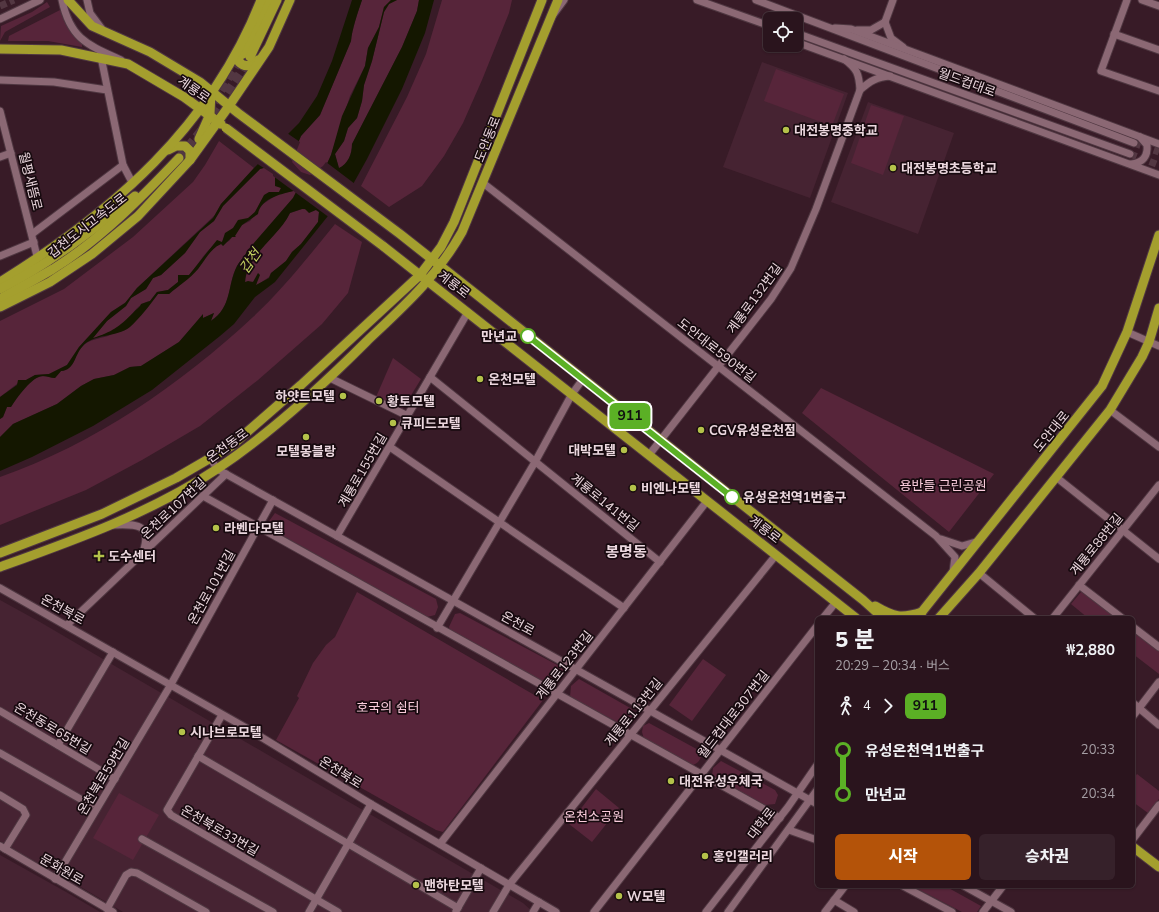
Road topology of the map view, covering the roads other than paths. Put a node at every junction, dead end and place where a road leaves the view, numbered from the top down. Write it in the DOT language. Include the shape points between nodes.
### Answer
graph roads {
  1 [pos="30,0"];
  2 [pos="40,0"];
  3 [pos="62,0"];
  4 [pos="68,0"];
  5 [pos="88,0"];
  6 [pos="261,0"];
  7 [pos="270,0"];
  8 [pos="278,0"];
  9 [pos="290,0"];
  10 [pos="542,0"];
  11 [pos="558,0"];
  12 [pos="564,0"];
  13 [pos="697,0"];
  14 [pos="756,0"];
  15 [pos="893,0"];
  16 [pos="1127,0"];
  17 [pos="1142,0"];
  18 [pos="1159,6"];
  19 [pos="18,11"];
  20 [pos="550,18"];
  21 [pos="1,19"];
  22 [pos="885,22"];
  23 [pos="763,25"];
  24 [pos="831,27"];
  25 [pos="851,29"];
  26 [pos="108,34"];
  27 [pos="1114,34"];
  28 [pos="803,36"];
  29 [pos="803,44"];
  30 [pos="0,49"];
  31 [pos="1159,50"];
  32 [pos="908,52"];
  33 [pos="244,53"];
  34 [pos="101,57"];
  35 [pos="262,58"];
  36 [pos="844,59"];
  37 [pos="128,64"];
  38 [pos="894,76"];
  39 [pos="0,80"];
  40 [pos="107,90"];
  41 [pos="860,90"];
  42 [pos="211,91"];
  43 [pos="1159,91"];
  44 [pos="229,106"];
  45 [pos="199,108"];
  46 [pos="0,111"];
  47 [pos="217,121"];
  48 [pos="1136,135"];
  49 [pos="1150,140"];
  50 [pos="1159,140"];
  51 [pos="1134,143"];
  52 [pos="1159,144"];
  53 [pos="11,153"];
  54 [pos="174,154"];
  55 [pos="1130,154"];
  56 [pos="0,157"];
  57 [pos="190,160"];
  58 [pos="123,164"];
  59 [pos="1127,164"];
  60 [pos="1159,175"];
  61 [pos="483,182"];
  62 [pos="134,184"];
  63 [pos="32,234"];
  64 [pos="1159,235"];
  65 [pos="34,242"];
  66 [pos="0,256"];
  67 [pos="37,256"];
  68 [pos="432,260"];
  69 [pos="440,266"];
  70 [pos="420,275"];
  71 [pos="429,281"];
  72 [pos="0,282"];
  73 [pos="0,288"];
  74 [pos="0,299"];
  75 [pos="0,307"];
  76 [pos="1159,308"];
  77 [pos="468,312"];
  78 [pos="1127,332"];
  79 [pos="1149,342"];
  80 [pos="1159,346"];
  81 [pos="719,367"];
  82 [pos="430,377"];
  83 [pos="330,378"];
  84 [pos="583,379"];
  85 [pos="572,394"];
  86 [pos="1110,410"];
  87 [pos="408,416"];
  88 [pos="661,440"];
  89 [pos="390,447"];
  90 [pos="1159,447"];
  91 [pos="649,455"];
  92 [pos="211,459"];
  93 [pos="535,462"];
  94 [pos="217,469"];
  95 [pos="226,474"];
  96 [pos="1056,478"];
  97 [pos="1159,485"];
  98 [pos="203,496"];
  99 [pos="273,500"];
  100 [pos="707,501"];
  101 [pos="499,522"];
  102 [pos="113,525"];
  103 [pos="257,527"];
  104 [pos="1122,530"];
  105 [pos="337,536"];
  106 [pos="936,536"];
  107 [pos="979,541"];
  108 [pos="0,553"];
  109 [pos="142,554"];
  110 [pos="776,555"];
  111 [pos="1159,559"];
  112 [pos="660,562"];
  113 [pos="0,567"];
  114 [pos="979,573"];
  115 [pos="952,575"];
  116 [pos="1079,585"];
  117 [pos="0,588"];
  118 [pos="452,600"];
  119 [pos="863,600"];
  120 [pos="836,602"];
  121 [pos="624,608"];
  122 [pos="920,615"];
  123 [pos="825,616"];
  124 [pos="853,616"];
  125 [pos="881,616"];
  126 [pos="896,616"];
  127 [pos="941,616"];
  128 [pos="1032,616"];
  129 [pos="1054,616"];
  130 [pos="1119,616"];
  131 [pos="67,625"];
  132 [pos="437,628"];
  133 [pos="815,629"];
  134 [pos="1135,629"];
  135 [pos="1159,647"];
  136 [pos="113,652"];
  137 [pos="576,669"];
  138 [pos="1159,682"];
  139 [pos="170,686"];
  140 [pos="556,693"];
  141 [pos="1136,706"];
  142 [pos="650,710"];
  143 [pos="0,711"];
  144 [pos="222,715"];
  145 [pos="1159,725"];
  146 [pos="630,734"];
  147 [pos="58,745"];
  148 [pos="720,750"];
  149 [pos="0,753"];
  150 [pos="198,756"];
  151 [pos="815,768"];
  152 [pos="701,774"];
  153 [pos="115,779"];
  154 [pos="798,793"];
  155 [pos="815,793"];
  156 [pos="0,795"];
  157 [pos="810,800"];
  158 [pos="815,803"];
  159 [pos="371,804"];
  160 [pos="91,805"];
  161 [pos="1159,805"];
  162 [pos="780,818"];
  163 [pos="789,830"];
  164 [pos="1135,836"];
  165 [pos="142,838"];
  166 [pos="815,839"];
  167 [pos="349,844"];
  168 [pos="440,844"];
  169 [pos="2,848"];
  170 [pos="1135,849"];
  171 [pos="1159,867"];
  172 [pos="481,868"];
  173 [pos="56,879"];
  174 [pos="509,885"];
  175 [pos="843,888"];
  176 [pos="908,888"];
  177 [pos="968,888"];
  178 [pos="1001,888"];
  179 [pos="317,899"];
  180 [pos="834,900"];
  181 [pos="991,901"];
  182 [pos="539,902"];
  183 [pos="110,910"];
  184 [pos="457,910"];
  185 [pos="206,912"];
  186 [pos="274,912"];
  187 [pos="309,912"];
  188 [pos="338,912"];
  189 [pos="494,912"];
  190 [pos="533,912"];
  191 [pos="556,912"];
  192 [pos="594,912"];
  193 [pos="706,912"];
  194 [pos="728,912"];
  195 [pos="825,912"];
  196 [pos="854,912"];
  197 [pos="952,912"];
  198 [pos="983,912"];
  199 [pos="1011,912"];
  1 -- 19 [label="street"];
  2 -- 19 [label="street"];
  3 -- 37 [label="street" via="73,31 86,43"];
  4 -- 26 [label="main road, 계룡로" via="92,26"];
  5 -- 26 [label="street" via="90,14"];
  6 -- 33 [label="main road"];
  7 -- 33 [label="main road"];
  8 -- 33 [label="main road"];
  9 -- 35 [label="main road"];
  10 -- 68 [label="main road, 도안동로" via="454,222"];
  11 -- 20 [label="main road, 도안동로"];
  12 -- 20 [label="street"];
  13 -- 23 [label="street"];
  14 -- 24 [label="street"];
  15 -- 22 [label="street"];
  16 -- 27 [label="street"];
  17 -- 18 [label="street"];
  19 -- 21 [label="street"];
  20 -- 61 [label="main road, 도안동로"];
  22 -- 25 [label="street" via="871,30"];
  22 -- 32 [label="street" via="891,38"];
  24 -- 25 [label="street"];
  24 -- 51 [label="street" via="844,35"];
  25 -- 32 [label="street"];
  26 -- 42 [label="main road, 계룡로" via="150,52 192,76"];
  27 -- 31 [label="street"];
  27 -- 43 [label="street" via="1101,71"];
  28 -- 55 [label="street, 월드컵대로"];
  29 -- 36 [label="street"];
  30 -- 34 [label="main road, 계룡로" via="61,50"];
  32 -- 48 [label="street"];
  33 -- 35 [label="main road" via="239,62 242,65 250,66"];
  33 -- 42 [label="main road"];
  34 -- 37 [label="main road, 계룡로"];
  34 -- 40 [label="street"];
  35 -- 44 [label="main road"];
  36 -- 38 [label="street"];
  36 -- 41 [label="street" via="855,67"];
  37 -- 45 [label="main road, 계룡로"];
  38 -- 41 [label="street" via="871,80"];
  38 -- 59 [label="street"];
  39 -- 40 [label="street" via="54,82"];
  40 -- 58 [label="street"];
  41 -- 81 [label="street, 계룡로132번길" via="816,210 791,268 771,299"];
  42 -- 44 [label="main road, 계룡로"];
  42 -- 45 [label="main road"];
  42 -- 57 [label="main road" via="210,114"];
  44 -- 47 [label="main road"];
  44 -- 68 [label="main road, 계룡로"];
  45 -- 47 [label="main road, 계룡로"];
  45 -- 54 [label="main road"];
  46 -- 53 [label="street, 월평새뜸로"];
  47 -- 57 [label="main road"];
  47 -- 70 [label="main road, 계룡로, bridge"];
  48 -- 49 [label="street"];
  48 -- 59 [label="street" via="1147,145 1146,156 1140,162"];
  49 -- 50 [label="street"];
  49 -- 52 [label="street"];
  53 -- 56 [label="street"];
  53 -- 63 [label="street, 월평새뜸로"];
  54 -- 57 [label="main road" via="176,146 185,146 190,151"];
  54 -- 62 [label="main road"];
  54 -- 73 [label="main road, 갑천도시고속도로" via="138,194 86,236 24,277"];
  54 -- 74 [label="main road, 갑천도시고속도로" via="136,203 89,243 54,268"];
  57 -- 75 [label="main road" via="138,216 92,254 50,282"];
  58 -- 62 [label="street"];
  58 -- 63 [label="street"];
  59 -- 60 [label="street"];
  61 -- 69 [label="main road, 도안동로" via="462,232"];
  61 -- 81 [label="street, 도안대로590번길"];
  62 -- 67 [label="main road" via="78,231"];
  63 -- 65 [label="street, 월평새뜸로"];
  64 -- 78 [label="main road, 도안대로"];
  65 -- 66 [label="street"];
  65 -- 67 [label="street, 월평새뜸로"];
  67 -- 72 [label="main road"];
  68 -- 69 [label="main road, 계룡로"];
  68 -- 70 [label="main road, 도안동로"];
  69 -- 71 [label="main road, 도안동로"];
  69 -- 84 [label="main road, 계룡로"];
  70 -- 71 [label="main road, 계룡로"];
  70 -- 92 [label="main road, 온천동로" via="273,411"];
  71 -- 77 [label="main road, 계룡로"];
  71 -- 83 [label="main road, 온천동로"];
  76 -- 79 [label="main road"];
  77 -- 82 [label="street, 계룡로155번길"];
  77 -- 85 [label="main road, 계룡로"];
  78 -- 79 [label="street"];
  78 -- 107 [label="main road, 도안대로" via="1102,386"];
  79 -- 80 [label="street"];
  79 -- 86 [label="main road" via="1132,376"];
  81 -- 88 [label="street, 계룡로132번길"];
  81 -- 106 [label="street, 도안대로590번길"];
  82 -- 87 [label="street, 계룡로155번길"];
  82 -- 93 [label="street, 계룡로141번길"];
  83 -- 87 [label="street"];
  83 -- 94 [label="main road, 온천동로" via="254,442"];
  84 -- 85 [label="street"];
  84 -- 88 [label="main road, 계룡로"];
  85 -- 91 [label="main road, 계룡로"];
  85 -- 93 [label="street"];
  86 -- 90 [label="street"];
  86 -- 96 [label="main road"];
  87 -- 89 [label="street, 계룡로155번길"];
  88 -- 91 [label="street, 계룡로132번길"];
  88 -- 119 [label="main road, 계룡로"];
  89 -- 101 [label="street"];
  89 -- 105 [label="street, 계룡로155번길"];
  91 -- 100 [label="main road, 계룡로"];
  92 -- 94 [label="street, 온천로"];
  92 -- 108 [label="main road, 온천동로" via="102,514"];
  93 -- 101 [label="street"];
  93 -- 112 [label="street, 계룡로141번길"];
  94 -- 95 [label="street, 온천로"];
  94 -- 102 [label="main road, 온천동로"];
  95 -- 98 [label="street, 온천로107번길"];
  95 -- 99 [label="street, 온천로"];
  96 -- 104 [label="street"];
  96 -- 114 [label="main road"];
  97 -- 104 [label="street, 계룡로88번길"];
  98 -- 103 [label="street"];
  98 -- 109 [label="street, 온천로107번길"];
  99 -- 103 [label="street, 온천로101번길"];
  99 -- 105 [label="street, 온천로"];
  100 -- 110 [label="main road, 계룡로"];
  100 -- 112 [label="street, 계룡로123번길"];
  101 -- 118 [label="street"];
  101 -- 121 [label="street"];
  102 -- 109 [label="street" via="133,524 141,527 145,531 146,540"];
  102 -- 113 [label="main road, 온천동로"];
  103 -- 132 [label="street"];
  103 -- 139 [label="street, 온천로101번길"];
  104 -- 111 [label="street"];
  104 -- 116 [label="street, 계룡로88번길"];
  105 -- 118 [label="street, 온천로"];
  106 -- 107 [label="street" via="951,544 962,546"];
  106 -- 115 [label="street" via="954,557"];
  107 -- 115 [label="main road, 도안대로"];
  109 -- 131 [label="street, 온천로107번길"];
  110 -- 120 [label="main road, 계룡로"];
  110 -- 142 [label="street, 계룡로113번길"];
  112 -- 121 [label="street, 계룡로123번길"];
  114 -- 127 [label="main road"];
  114 -- 128 [label="street"];
  115 -- 122 [label="main road, 도안대로"];
  116 -- 129 [label="street, 계룡로88번길"];
  116 -- 130 [label="street"];
  117 -- 131 [label="street, 온천북로"];
  118 -- 132 [label="street"];
  118 -- 137 [label="street, 온천로"];
  119 -- 125 [label="main road, 계룡로"];
  119 -- 126 [label="main road"];
  120 -- 123 [label="street"];
  120 -- 124 [label="main road, 계룡로"];
  121 -- 137 [label="street, 계룡로123번길"];
  131 -- 136 [label="street, 온천북로"];
  132 -- 140 [label="street"];
  133 -- 148 [label="street, 월드컵대로307번길"];
  134 -- 135 [label="street"];
  136 -- 139 [label="street, 온천북로"];
  136 -- 147 [label="street"];
  137 -- 140 [label="street, 계룡로123번길"];
  137 -- 142 [label="street, 온천로"];
  138 -- 141 [label="street"];
  139 -- 144 [label="street, 온천북로"];
  139 -- 153 [label="street, 온천북로59번길"];
  140 -- 146 [label="street"];
  140 -- 168 [label="street, 계룡로123번길"];
  141 -- 145 [label="street"];
  142 -- 146 [label="street, 계룡로113번길"];
  142 -- 148 [label="street, 온천로"];
  143 -- 147 [label="street, 온천동로65번길"];
  144 -- 150 [label="street, 온천북로33번길"];
  144 -- 159 [label="street, 온천북로"];
  146 -- 152 [label="street"];
  146 -- 174 [label="street, 계룡로113번길"];
  147 -- 153 [label="street, 온천동로65번길"];
  148 -- 152 [label="street, 월드컵대로307번길"];
  148 -- 154 [label="street, 온천로"];
  149 -- 160 [label="street"];
  150 -- 167 [label="street"];
  150 -- 179 [label="street, 온천북로33번길" via="169,805 167,810 171,815"];
  151 -- 154 [label="street, 대학로"];
  152 -- 162 [label="street"];
  152 -- 192 [label="street, 월드컵대로307번길"];
  153 -- 173 [label="street, 온천북로59번길"];
  154 -- 157 [label="street, 온천로"];
  154 -- 162 [label="street, 대학로"];
  155 -- 157 [label="street, 대학로"];
  156 -- 169 [label="street" via="23,809 26,815"];
  157 -- 158 [label="street, 온천로"];
  157 -- 163 [label="street, 대학로"];
  159 -- 167 [label="street"];
  159 -- 168 [label="street, 온천북로"];
  161 -- 164 [label="street"];
  162 -- 193 [label="street, 대학로"];
  163 -- 166 [label="street"];
  163 -- 194 [label="street, 대학로"];
  165 -- 186 [label="street"];
  167 -- 179 [label="street"];
  167 -- 184 [label="street"];
  168 -- 172 [label="street, 온천북로"];
  169 -- 173 [label="street, 문화원로"];
  170 -- 171 [label="main road"];
  172 -- 174 [label="street, 온천북로"];
  172 -- 184 [label="street"];
  173 -- 183 [label="street, 문화원로"];
  174 -- 182 [label="street, 온천북로"];
  174 -- 189 [label="street, 계룡로113번길"];
  175 -- 180 [label="street"];
  176 -- 197 [label="street"];
  177 -- 181 [label="street"];
  178 -- 181 [label="street"];
  179 -- 187 [label="street"];
  179 -- 188 [label="street, 온천북로33번길"];
  180 -- 195 [label="street"];
  180 -- 196 [label="street"];
  181 -- 198 [label="street"];
  181 -- 199 [label="street"];
  182 -- 190 [label="street"];
  182 -- 191 [label="street, 온천북로"];
  183 -- 185 [label="street" via="126,875 131,872"];
}
